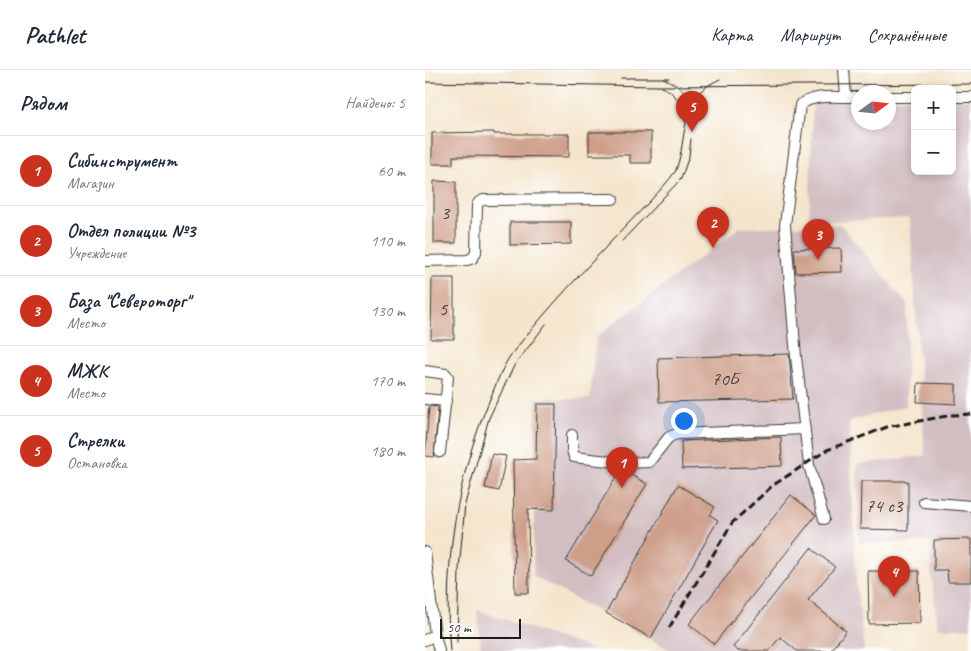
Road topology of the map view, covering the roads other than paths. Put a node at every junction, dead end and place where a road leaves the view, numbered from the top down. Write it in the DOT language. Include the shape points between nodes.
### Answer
graph roads {
  1 [pos="844,70"];
  2 [pos="846,97"];
  3 [pos="851,97"];
  4 [pos="896,97"];
  5 [pos="911,97"];
  6 [pos="956,97"];
  7 [pos="971,97"];
  8 [pos="613,199"];
  9 [pos="425,261"];
  10 [pos="425,371"];
  11 [pos="425,399"];
  12 [pos="446,401"];
  13 [pos="805,429"];
  14 [pos="572,435"];
  15 [pos="440,452"];
  16 [pos="924,502"];
  17 [pos="971,506"];
  18 [pos="824,520"];
  19 [pos="425,552"];
  20 [pos="435,635"];
  21 [pos="425,640"];
  22 [pos="439,651"];
  1 -- 2 [label="street"];
  2 -- 3 [label="street"];
  2 -- 13 [label="street" via="818,97 800,104 785,225"];
  4 -- 5 [label="street"];
  6 -- 7 [label="street"];
  8 -- 9 [label="street" via="483,200 477,206 476,252 473,258"];
  10 -- 12 [label="street" via="446,374 449,383"];
  11 -- 12 [label="street"];
  12 -- 15 [label="street"];
  13 -- 14 [label="street" via="677,434 669,436 649,462 625,463 574,457"];
  13 -- 18 [label="street" via="809,465"];
  16 -- 17 [label="street"];
  19 -- 20 [label="street"];
  20 -- 21 [label="street"];
  20 -- 22 [label="street"];
}
